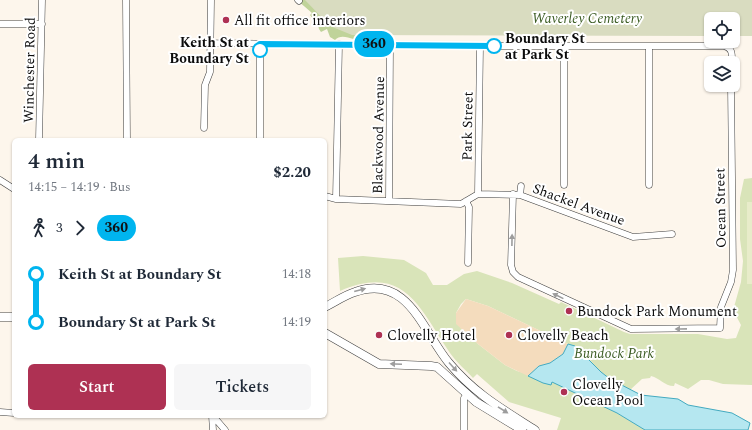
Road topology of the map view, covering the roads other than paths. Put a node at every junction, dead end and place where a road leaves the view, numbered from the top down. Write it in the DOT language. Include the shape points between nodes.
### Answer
graph roads {
  1 [pos="42,0"];
  2 [pos="126,0"];
  3 [pos="211,0"];
  4 [pos="0,24"];
  5 [pos="42,24"];
  6 [pos="210,43"];
  7 [pos="260,44"];
  8 [pos="339,44"];
  9 [pos="390,44"];
  10 [pos="480,46"];
  11 [pos="564,46"];
  12 [pos="649,46"];
  13 [pos="731,56"];
  14 [pos="731,92"];
  15 [pos="204,128"];
  16 [pos="39,138"];
  17 [pos="127,138"];
  18 [pos="260,138"];
  19 [pos="0,180"];
  20 [pos="564,185"];
  21 [pos="649,185"];
  22 [pos="521,186"];
  23 [pos="12,187"];
  24 [pos="478,194"];
  25 [pos="513,194"];
  26 [pos="520,195"];
  27 [pos="327,197"];
  28 [pos="336,199"];
  29 [pos="389,201"];
  30 [pos="464,202"];
  31 [pos="672,234"];
  32 [pos="468,263"];
  33 [pos="327,306"];
  34 [pos="0,317"];
  35 [pos="12,317"];
  36 [pos="327,334"];
  37 [pos="470,391"];
  38 [pos="0,412"];
  39 [pos="12,413"];
  40 [pos="213,418"];
  41 [pos="215,418"];
  42 [pos="212,430"];
  43 [pos="225,430"];
  44 [pos="464,430"];
  45 [pos="522,430"];
  46 [pos="535,430"];
  1 -- 5 [label="street, Winchester Road"];
  2 -- 17 [label="street"];
  3 -- 6 [label="street"];
  4 -- 5 [label="street"];
  5 -- 16 [label="street, Winchester Road"];
  6 -- 7 [label="street"];
  6 -- 15 [label="street" via="210,72 205,85"];
  7 -- 8 [label="street"];
  7 -- 18 [label="street"];
  8 -- 9 [label="street"];
  8 -- 28 [label="street"];
  9 -- 10 [label="street"];
  9 -- 29 [label="street, Blackwood Avenue"];
  10 -- 11 [label="street"];
  10 -- 24 [label="street, Park Street"];
  11 -- 12 [label="street"];
  11 -- 20 [label="street"];
  12 -- 13 [label="street" via="724,46 731,50"];
  12 -- 21 [label="street"];
  14 -- 25 [label="street, Ocean Street, one-way" via="733,270 721,306 720,328 630,329 518,277 511,265"];
  19 -- 23 [label="street"];
  22 -- 26 [label="street"];
  24 -- 25 [label="street, Shackel Avenue"];
  24 -- 30 [label="street"];
  25 -- 26 [label="street, Shackel Avenue"];
  26 -- 31 [label="street, Shackel Avenue" via="633,237"];
  27 -- 28 [label="street"];
  28 -- 29 [label="street"];
  29 -- 30 [label="street"];
  30 -- 32 [label="street" via="469,207"];
  33 -- 37 [label="street, one-way" via="352,293 367,289 385,290 401,296 416,313 437,347"];
  34 -- 35 [label="street"];
  37 -- 36 [label="street, one-way" via="437,368 379,364"];
  37 -- 44 [label="street" via="464,398"];
  37 -- 45 [label="street" via="476,402"];
  37 -- 46 [label="street, one-way" via="486,398"];
  38 -- 39 [label="street"];
  40 -- 42 [label="street"];
  41 -- 43 [label="street"];
}
